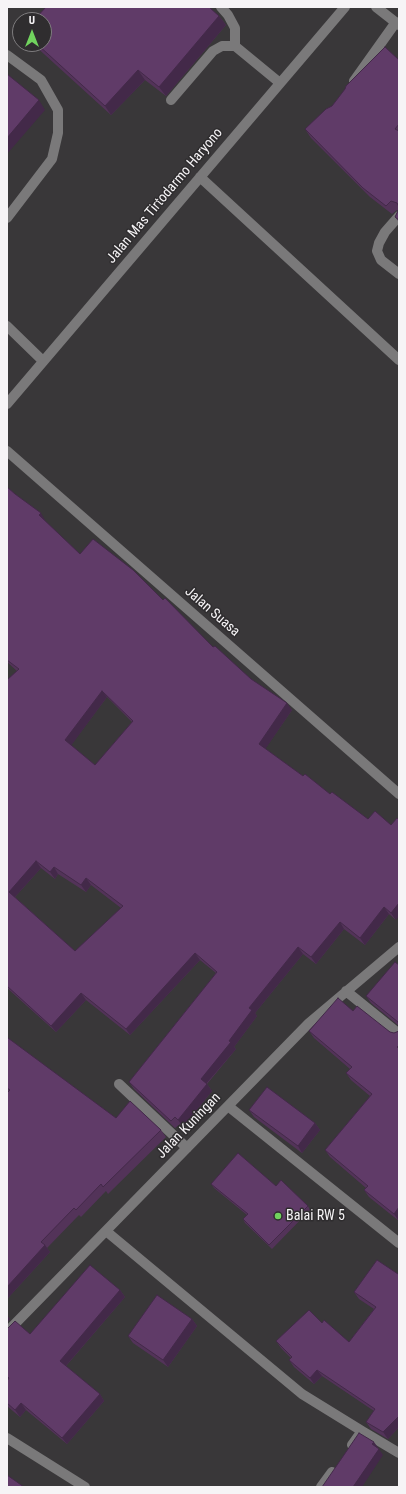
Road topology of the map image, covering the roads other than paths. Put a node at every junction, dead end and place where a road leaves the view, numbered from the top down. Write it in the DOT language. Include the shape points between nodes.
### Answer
graph roads {
  1 [pos="221,7"];
  2 [pos="345,7"];
  3 [pos="376,7"];
  4 [pos="397,24"];
  5 [pos="235,46"];
  6 [pos="7,55"];
  7 [pos="280,83"];
  8 [pos="346,92"];
  9 [pos="171,100"];
  10 [pos="200,177"];
  11 [pos="399,216"];
  12 [pos="7,218"];
  13 [pos="399,274"];
  14 [pos="7,326"];
  15 [pos="399,360"];
  16 [pos="43,361"];
  17 [pos="7,404"];
  18 [pos="7,451"];
  19 [pos="399,794"];
  20 [pos="399,947"];
  21 [pos="346,992"];
  22 [pos="399,1034"];
  23 [pos="119,1084"];
  24 [pos="228,1106"];
  25 [pos="187,1148"];
  26 [pos="106,1231"];
  27 [pos="399,1243"];
  28 [pos="7,1332"];
  29 [pos="362,1431"];
  30 [pos="7,1438"];
  31 [pos="348,1450"];
  32 [pos="399,1453"];
  33 [pos="339,1463"];
  34 [pos="85,1487"];
  35 [pos="322,1487"];
  1 -- 5 [label="street" via="235,28"];
  2 -- 7 [label="street, Jalan Mas Tirtodarmo Haryono"];
  3 -- 4 [label="street"];
  4 -- 8 [label="street"];
  5 -- 7 [label="street"];
  5 -- 9 [label="street" via="222,46 214,51"];
  6 -- 12 [label="street" via="41,80 58,110 58,133 52,159"];
  7 -- 10 [label="street, Jalan Mas Tirtodarmo Haryono"];
  10 -- 15 [label="street"];
  10 -- 16 [label="street, Jalan Mas Tirtodarmo Haryono"];
  11 -- 13 [label="street" via="385,232 378,251 381,260"];
  14 -- 16 [label="street"];
  16 -- 17 [label="street, Jalan Mas Tirtodarmo Haryono"];
  18 -- 19 [label="street, Jalan Suasa"];
  20 -- 21 [label="street, Jalan Kuningan"];
  21 -- 22 [label="street"];
  21 -- 24 [label="street, Jalan Kuningan" via="309,1023"];
  23 -- 25 [label="street"];
  24 -- 25 [label="street, Jalan Kuningan"];
  24 -- 27 [label="street"];
  25 -- 26 [label="street, Jalan Kuningan"];
  26 -- 28 [label="street, Jalan Kuningan"];
  26 -- 29 [label="street" via="302,1394"];
  29 -- 31 [label="street"];
  29 -- 32 [label="street"];
  30 -- 34 [label="street"];
  33 -- 35 [label="street"];
}
